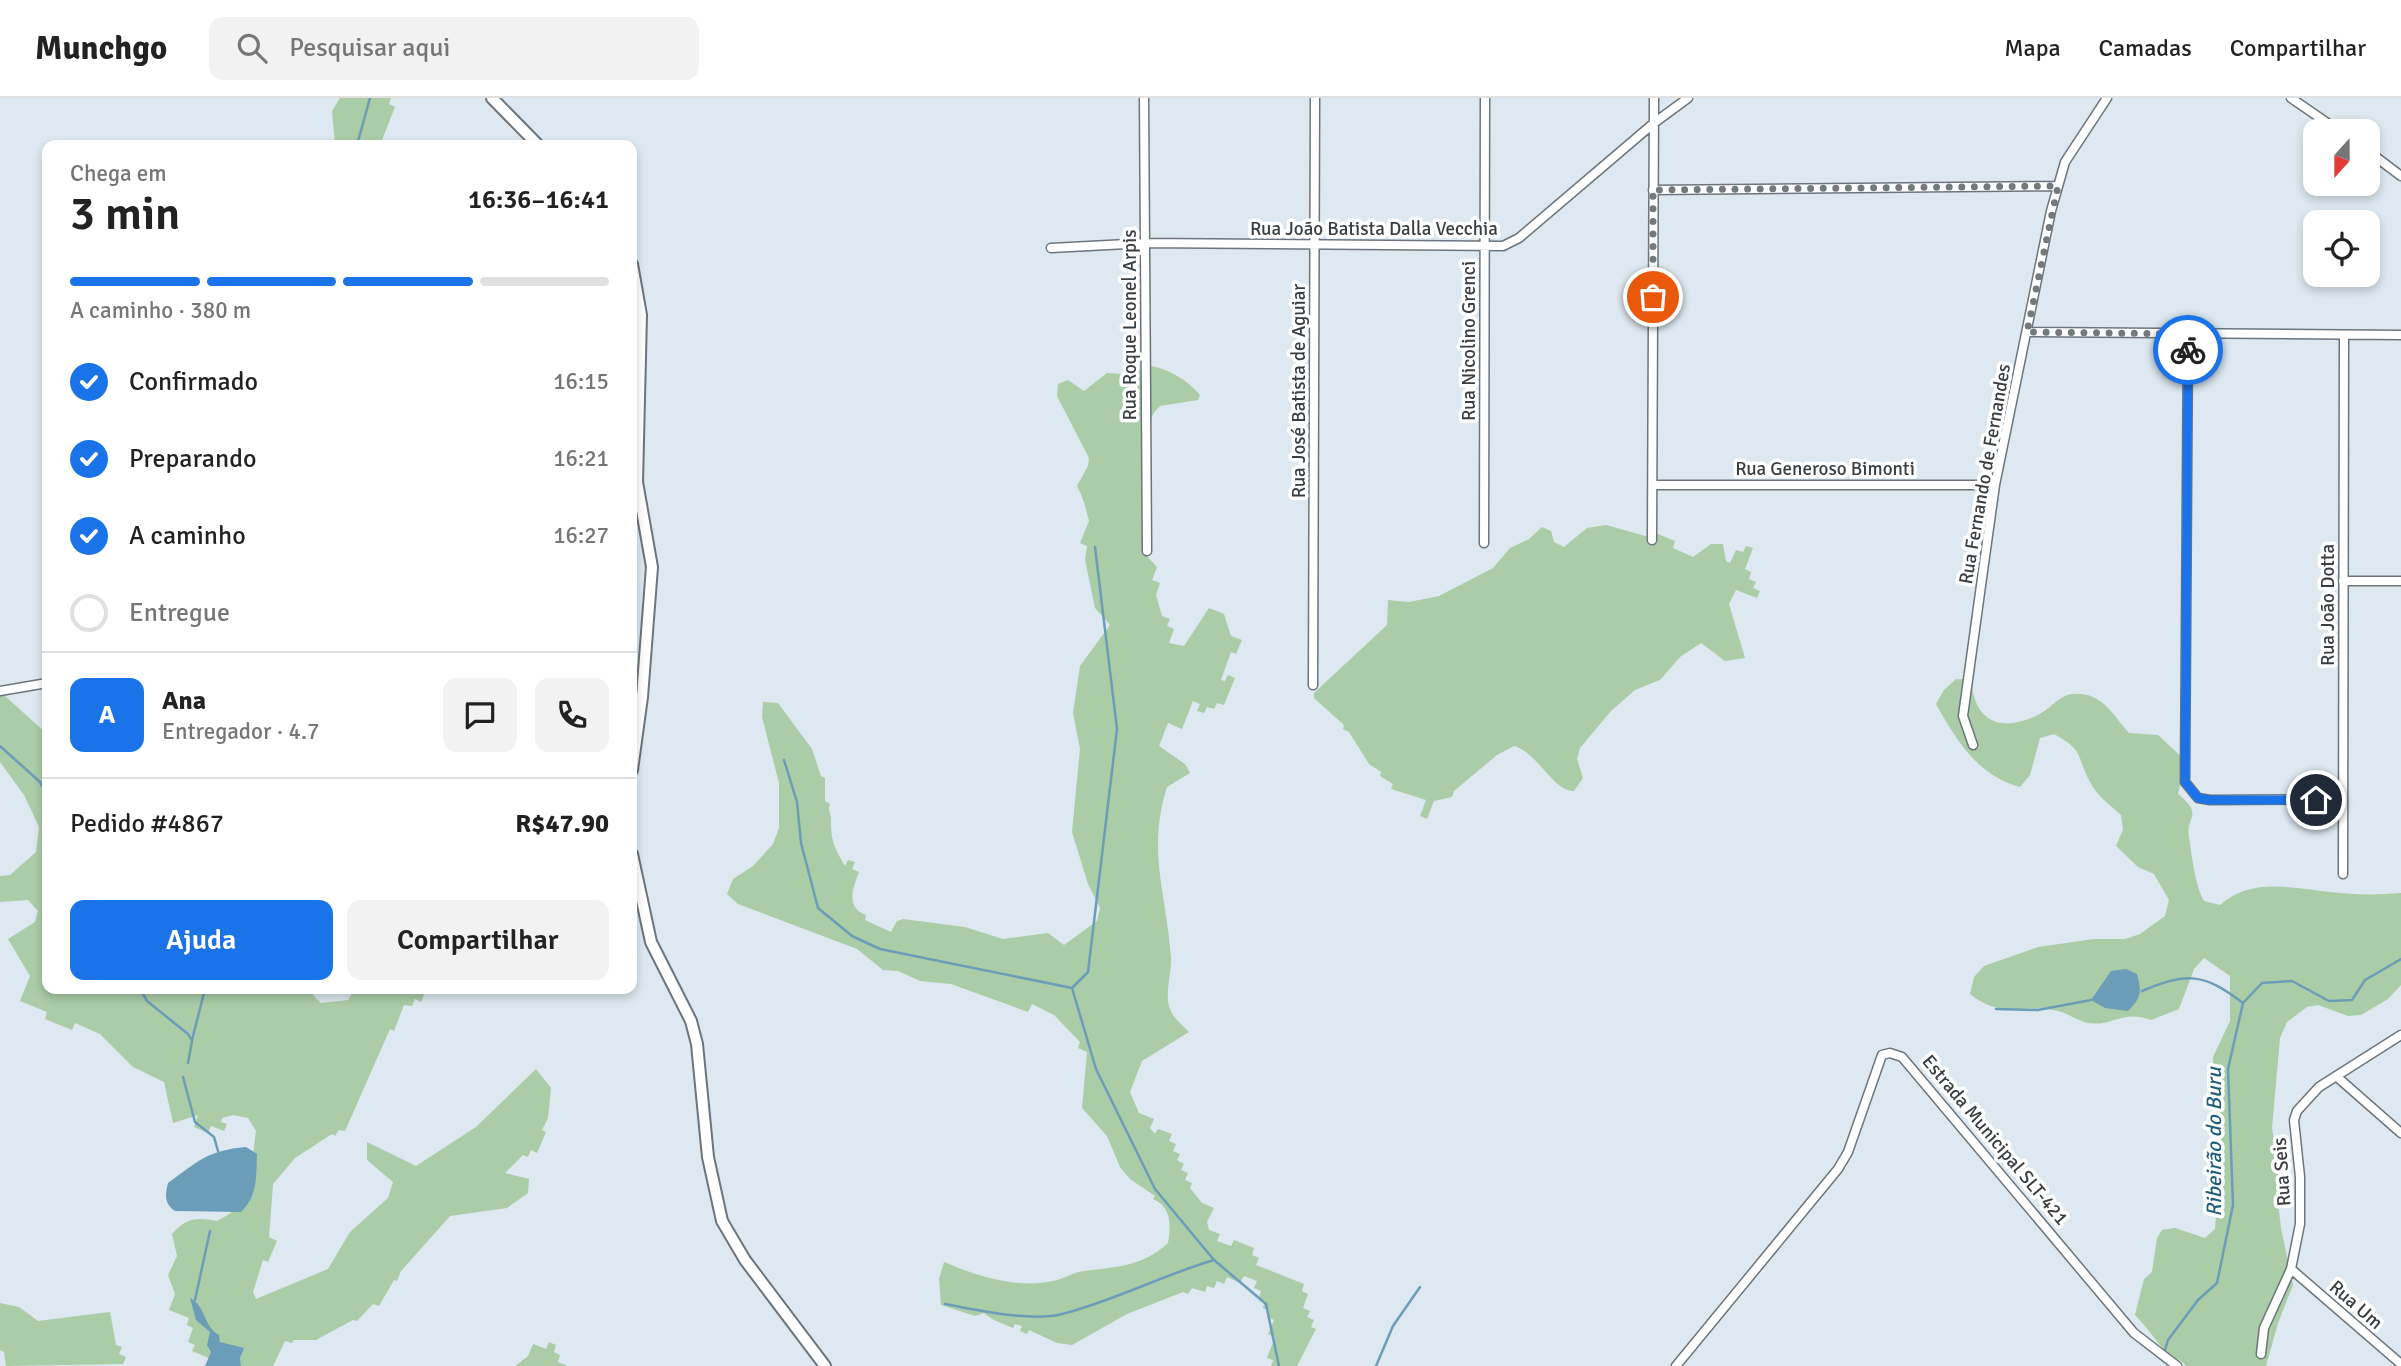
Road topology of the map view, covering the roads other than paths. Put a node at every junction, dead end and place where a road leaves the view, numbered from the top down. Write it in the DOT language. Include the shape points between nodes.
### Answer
graph roads {
  1 [pos="492,98"];
  2 [pos="1144,98"];
  3 [pos="1315,98"];
  4 [pos="1485,98"];
  5 [pos="1654,98"];
  6 [pos="1688,98"];
  7 [pos="2107,98"];
  8 [pos="2291,98"];
  9 [pos="2322,119"];
  10 [pos="1654,123"];
  11 [pos="533,140"];
  12 [pos="2380,160"];
  13 [pos="2401,176"];
  14 [pos="2058,186"];
  15 [pos="1653,190"];
  16 [pos="1146,243"];
  17 [pos="1315,246"];
  18 [pos="1486,246"];
  19 [pos="1051,248"];
  20 [pos="637,292"];
  21 [pos="2027,332"];
  22 [pos="2188,334"];
  23 [pos="2401,335"];
  24 [pos="2344,336"];
  25 [pos="637,482"];
  26 [pos="637,482"];
  27 [pos="1654,485"];
  28 [pos="1995,485"];
  29 [pos="1653,540"];
  30 [pos="1484,543"];
  31 [pos="1147,551"];
  32 [pos="2343,581"];
  33 [pos="2401,581"];
  34 [pos="42,683"];
  35 [pos="1313,685"];
  36 [pos="0,691"];
  37 [pos="637,733"];
  38 [pos="1973,745"];
  39 [pos="2343,799"];
  40 [pos="2343,874"];
  41 [pos="637,877"];
  42 [pos="2401,1035"];
  43 [pos="2336,1076"];
  44 [pos="2401,1133"];
  45 [pos="2291,1269"];
  46 [pos="2261,1354"];
  47 [pos="2401,1364"];
  48 [pos="825,1366"];
  49 [pos="1676,1366"];
  50 [pos="2177,1366"];
  1 -- 11 [label="street"];
  2 -- 16 [label="street, Rua Roque Leonel Arpis"];
  3 -- 17 [label="street, Rua José Batista de Aguiar"];
  4 -- 18 [label="street, Rua Nicolino Grenci"];
  5 -- 10 [label="street"];
  6 -- 10 [label="street, Rua João Batista Dalla Vecchia"];
  7 -- 14 [label="street, Rua Fernando de Fernandes" via="2065,162"];
  8 -- 9 [label="street"];
  10 -- 15 [label="street"];
  10 -- 18 [label="street, Rua João Batista Dalla Vecchia" via="1519,238 1503,246"];
  12 -- 13 [label="street"];
  14 -- 15 [label="street"];
  14 -- 21 [label="street, Rua Fernando de Fernandes"];
  15 -- 27 [label="street"];
  16 -- 17 [label="street, Rua João Batista Dalla Vecchia"];
  16 -- 19 [label="street, Rua João Batista Dalla Vecchia"];
  16 -- 31 [label="street, Rua Roque Leonel Arpis"];
  17 -- 18 [label="street, Rua João Batista Dalla Vecchia"];
  17 -- 35 [label="street, Rua José Batista de Aguiar"];
  18 -- 30 [label="street, Rua Nicolino Grenci"];
  20 -- 25 [label="street" via="641,315"];
  21 -- 22 [label="street"];
  21 -- 28 [label="street, Rua Fernando de Fernandes"];
  22 -- 24 [label="street"];
  22 -- 39 [label="street" via="2185,782 2198,798 2210,800"];
  23 -- 24 [label="street"];
  24 -- 32 [label="street, Rua João Dotta"];
  26 -- 37 [label="street" via="652,567"];
  27 -- 28 [label="street, Rua Generoso Bimonti"];
  27 -- 29 [label="street"];
  28 -- 38 [label="street, Rua Fernando de Fernandes" via="1962,716"];
  32 -- 33 [label="street"];
  32 -- 39 [label="street, Rua João Dotta"];
  34 -- 36 [label="street"];
  39 -- 40 [label="street, Rua João Dotta"];
  41 -- 48 [label="street" via="651,942 691,1021 697,1044 708,1157 722,1222"];
  42 -- 43 [label="street, Rua Seis"];
  43 -- 44 [label="street"];
  43 -- 45 [label="street, Rua Seis" via="2306,1098 2294,1121 2301,1201"];
  45 -- 46 [label="street, Rua Seis" via="2264,1328"];
  45 -- 47 [label="street, Rua Um"];
  49 -- 50 [label="street, Estrada Municipal SLT-421" via="1838,1169 1882,1055 1890,1053 1902,1057 2134,1333"];
}
